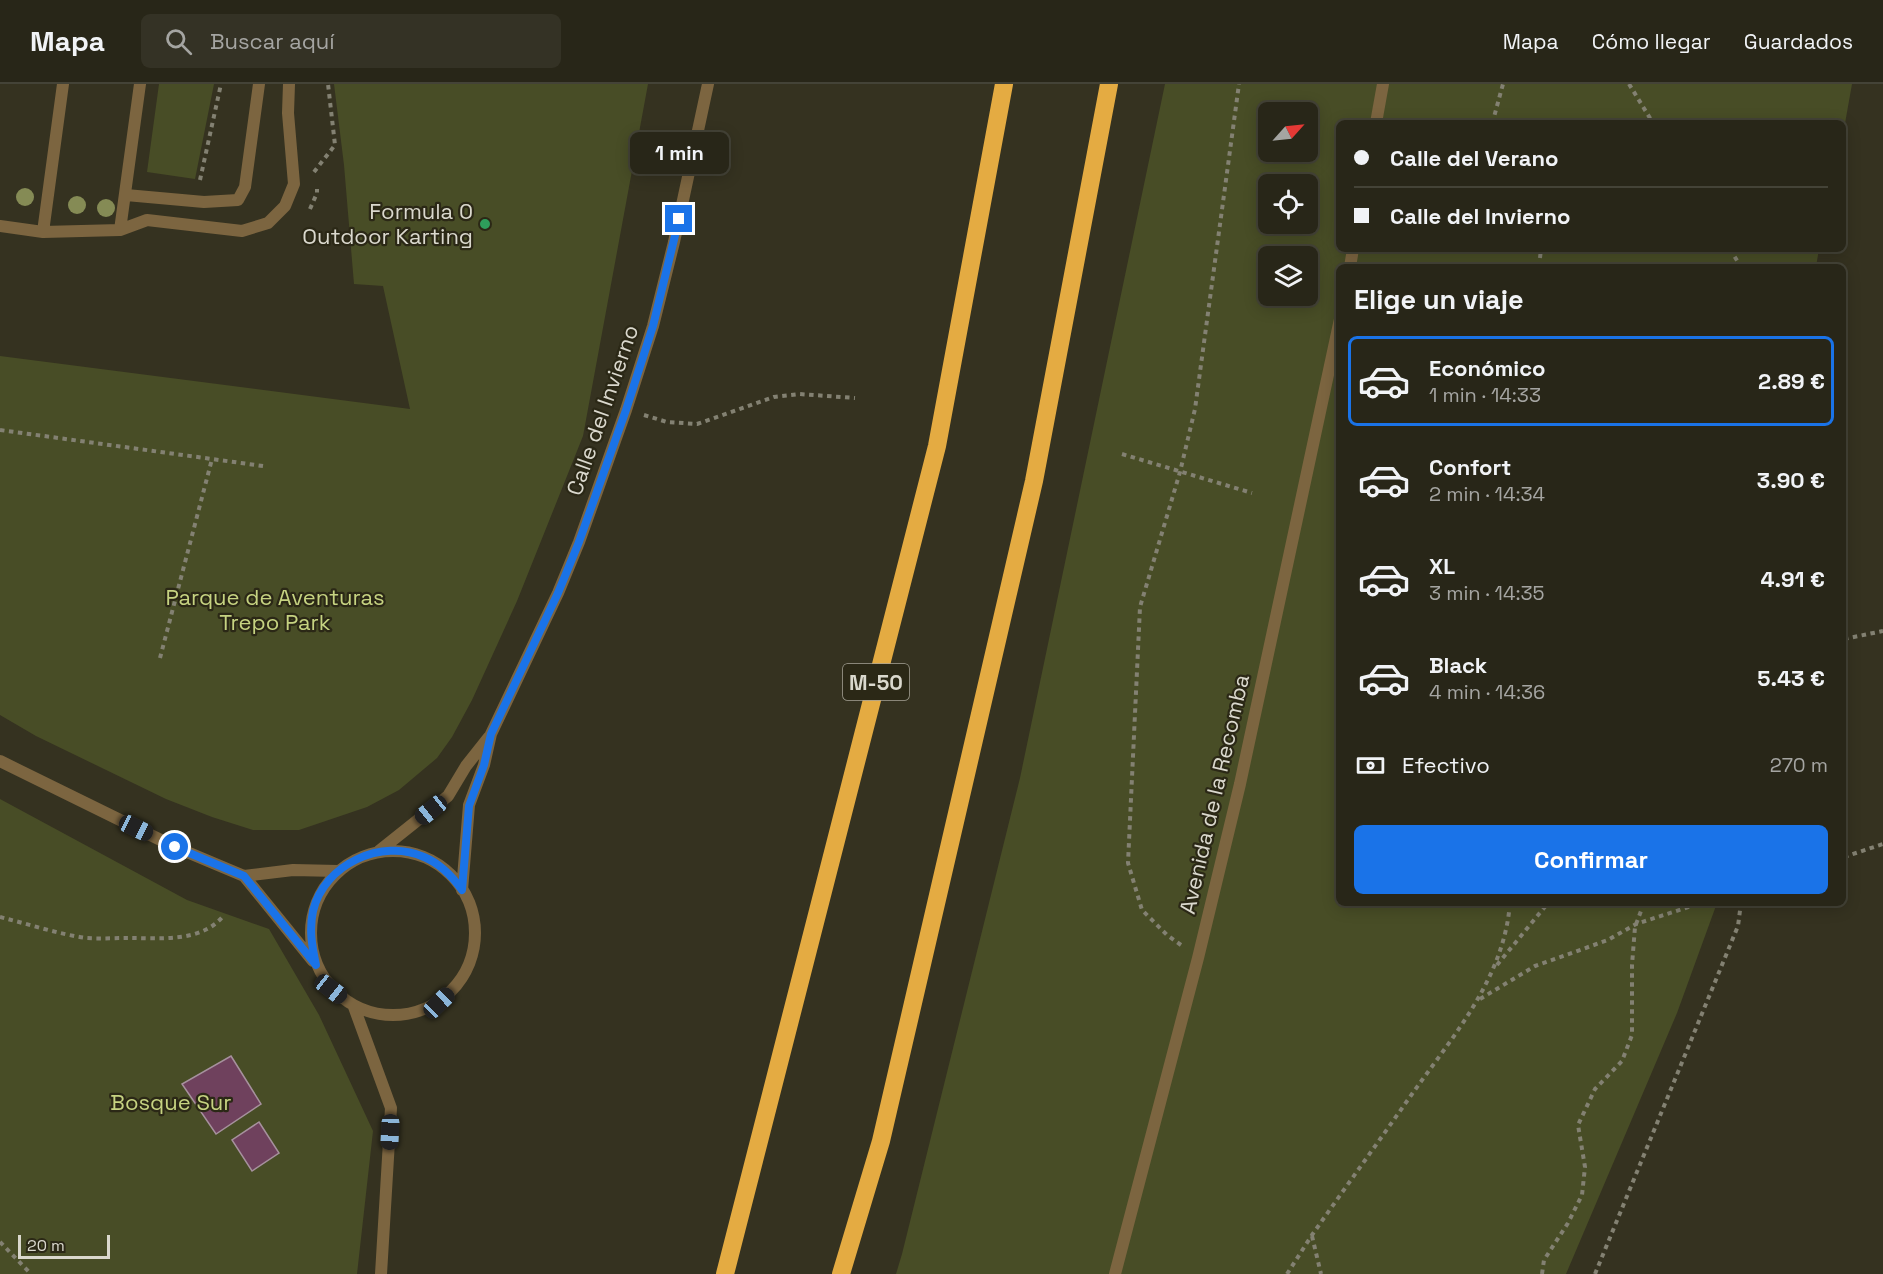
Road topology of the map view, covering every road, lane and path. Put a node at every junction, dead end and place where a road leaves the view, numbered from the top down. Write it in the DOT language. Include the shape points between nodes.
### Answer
graph roads {
  1 [pos="63,84"];
  2 [pos="140,84"];
  3 [pos="221,84"];
  4 [pos="259,84"];
  5 [pos="289,84"];
  6 [pos="708,84"];
  7 [pos="1004,84"];
  8 [pos="1109,84"];
  9 [pos="1239,84"];
  10 [pos="1383,84"];
  11 [pos="1503,84"];
  12 [pos="1629,84"];
  13 [pos="1377,120"];
  14 [pos="1496,120"];
  15 [pos="1651,120"];
  16 [pos="199,183"];
  17 [pos="126,195"];
  18 [pos="0,226"];
  19 [pos="120,230"];
  20 [pos="43,232"];
  21 [pos="1336,337"];
  22 [pos="855,398"];
  23 [pos="641,414"];
  24 [pos="0,430"];
  25 [pos="1122,454"];
  26 [pos="212,459"];
  27 [pos="263,466"];
  28 [pos="1180,471"];
  29 [pos="1252,493"];
  30 [pos="1883,632"];
  31 [pos="1846,639"];
  32 [pos="160,658"];
  33 [pos="491,734"];
  34 [pos="0,761"];
  35 [pos="1883,844"];
  36 [pos="380,851"];
  37 [pos="1846,855"];
  38 [pos="338,871"];
  39 [pos="244,876"];
  40 [pos="462,890"];
  41 [pos="1510,906"];
  42 [pos="1546,906"];
  43 [pos="1643,906"];
  44 [pos="1692,906"];
  45 [pos="1741,906"];
  46 [pos="224,915"];
  47 [pos="0,917"];
  48 [pos="1636,924"];
  49 [pos="1198,958"];
  50 [pos="316,965"];
  51 [pos="1493,971"];
  52 [pos="1479,1000"];
  53 [pos="354,1007"];
  54 [pos="1312,1235"];
  55 [pos="0,1242"];
  56 [pos="31,1274"];
  57 [pos="381,1274"];
  58 [pos="724,1274"];
  59 [pos="841,1274"];
  60 [pos="1115,1274"];
  61 [pos="1287,1274"];
  62 [pos="1321,1274"];
  63 [pos="1542,1274"];
  64 [pos="1595,1274"];
  1 -- 20 [label="street"];
  2 -- 17 [label="street"];
  3 -- 16 [label="path"];
  4 -- 17 [label="street" via="245,187 238,200 204,202"];
  5 -- 19 [label="street" via="294,184 285,207 268,223 242,231 147,220"];
  6 -- 33 [label="street, Calle del Invierno" via="658,305 626,410 558,593"];
  7 -- 58 [label="highway, M-50" via="937,446"];
  8 -- 59 [label="highway" via="1034,481 881,1141"];
  9 -- 28 [label="path" via="1195,410"];
  10 -- 13 [label="street"];
  11 -- 14 [label="path"];
  12 -- 15 [label="path"];
  17 -- 19 [label="street"];
  18 -- 20 [label="street"];
  19 -- 20 [label="street"];
  21 -- 49 [label="street, Avenida de la Recomba"];
  22 -- 23 [label="path" via="799,394 774,397 697,424 667,422"];
  24 -- 26 [label="path"];
  25 -- 28 [label="path"];
  26 -- 27 [label="path"];
  26 -- 32 [label="path"];
  28 -- 29 [label="path"];
  28 -- 49 [label="path" via="1140,608 1128,863 1142,910"];
  30 -- 31 [label="path"];
  33 -- 36 [label="street, Calle del Invierno" via="448,796"];
  33 -- 40 [label="street, Calle del Invierno" via="469,806"];
  34 -- 39 [label="street" via="175,847"];
  35 -- 37 [label="path"];
  36 -- 38 [label="street" via="357,858"];
  36 -- 40 [label="street" via="424,857 449,873"];
  38 -- 39 [label="street" via="293,870"];
  38 -- 50 [label="street" via="323,888 314,909 310,937"];
  39 -- 50 [label="street"];
  40 -- 53 [label="street" via="476,925 473,955 461,982 439,1003 412,1015 382,1016"];
  41 -- 51 [label="path"];
  42 -- 51 [label="path"];
  43 -- 48 [label="path"];
  44 -- 48 [label="path"];
  45 -- 64 [label="path" via="1738,926"];
  46 -- 47 [label="path" via="201,932 165,938 86,938"];
  48 -- 52 [label="path" via="1608,940 1535,966"];
  48 -- 63 [label="path" via="1632,1035 1622,1061 1595,1089 1578,1125 1585,1167 1582,1195 1544,1260"];
  49 -- 60 [label="street, Avenida de la Recomba"];
  50 -- 53 [label="street" via="331,989"];
  51 -- 52 [label="path"];
  52 -- 54 [label="path"];
  53 -- 57 [label="street" via="391,1108"];
  54 -- 61 [label="path"];
  54 -- 62 [label="path"];
  55 -- 56 [label="path"];
}
